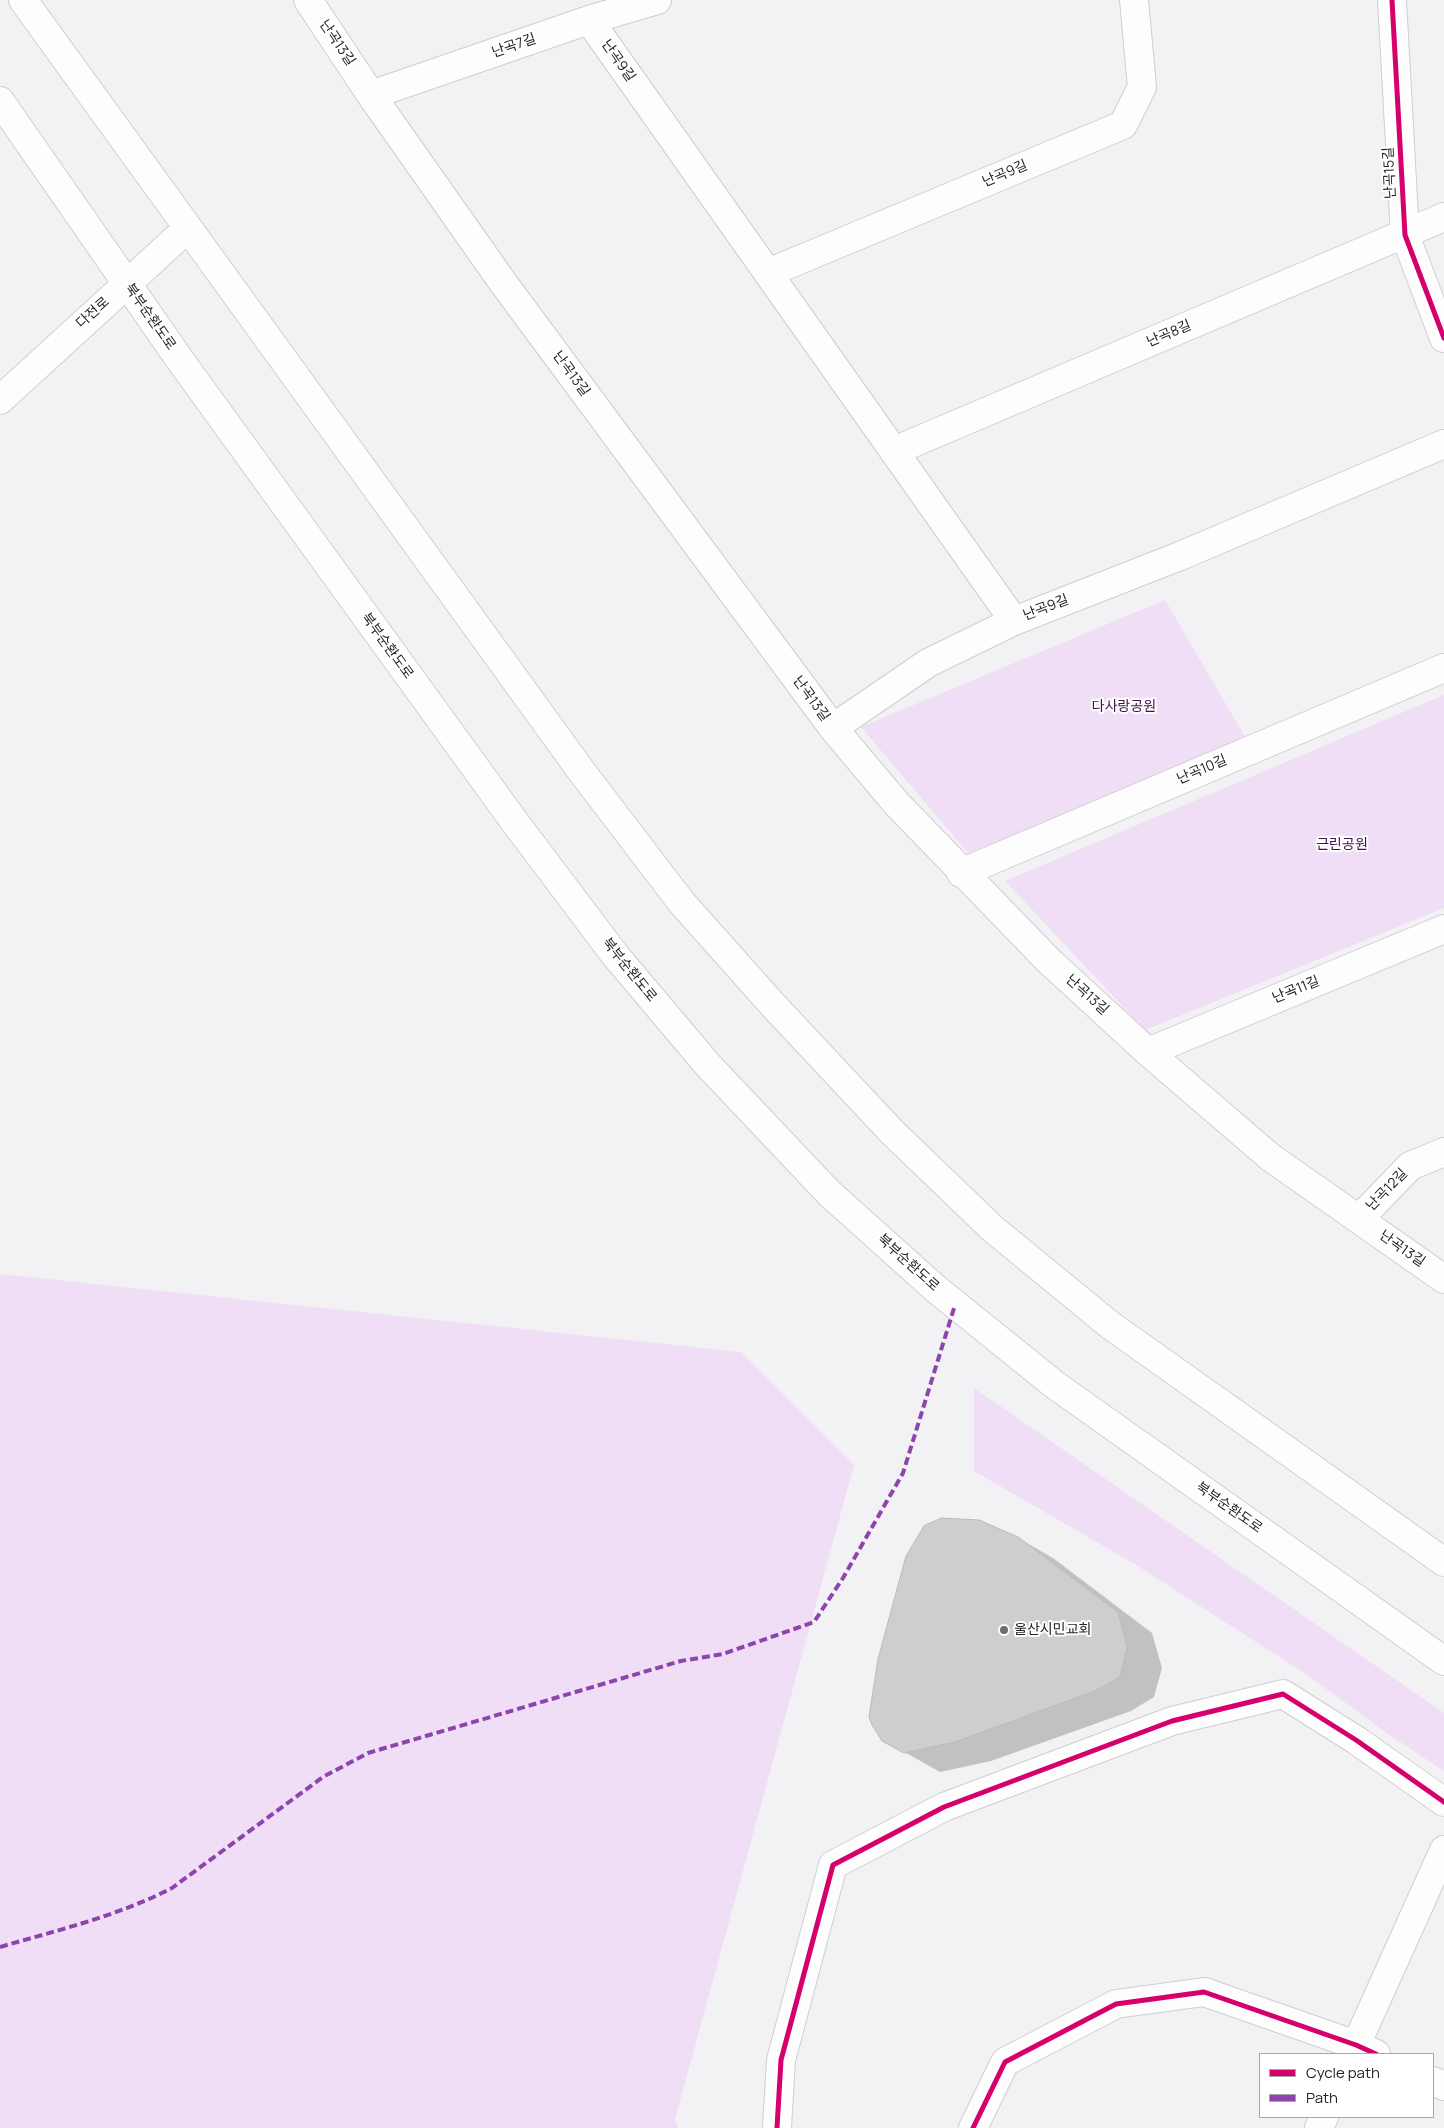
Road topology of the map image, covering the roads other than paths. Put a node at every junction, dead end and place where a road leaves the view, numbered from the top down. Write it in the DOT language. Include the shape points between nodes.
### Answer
graph roads {
  1 [pos="23,0"];
  2 [pos="308,0"];
  3 [pos="657,0"];
  4 [pos="1134,0"];
  5 [pos="1392,0"];
  6 [pos="589,20"];
  7 [pos="372,95"];
  8 [pos="0,100"];
  9 [pos="1444,217"];
  10 [pos="188,228"];
  11 [pos="1405,235"];
  12 [pos="768,273"];
  13 [pos="126,284"];
  14 [pos="1444,338"];
  15 [pos="0,400"];
  16 [pos="1444,444"];
  17 [pos="894,451"];
  18 [pos="1014,621"];
  19 [pos="1444,668"];
  20 [pos="833,728"];
  21 [pos="961,873"];
  22 [pos="1444,929"];
  23 [pos="1148,1052"];
  24 [pos="1444,1152"];
  25 [pos="1359,1219"];
  26 [pos="1444,1279"];
  27 [pos="1444,1562"];
  28 [pos="1444,1661"];
  29 [pos="1444,1802"];
  30 [pos="1444,1850"];
  31 [pos="1362,2051"];
  32 [pos="778,2128"];
  33 [pos="973,2128"];
  1 -- 10 [label="main road"];
  2 -- 7 [label="main road, 난곡13길"];
  3 -- 6 [label="main road, 난곡7길"];
  4 -- 12 [label="main road, 난곡9길" via="1142,87 1123,125"];
  5 -- 11 [label="main road, 난곡15길"];
  6 -- 7 [label="main road, 난곡7길"];
  6 -- 12 [label="main road, 난곡9길"];
  7 -- 20 [label="main road, 난곡13길" via="504,284"];
  8 -- 13 [label="main road, 북부순환도로"];
  9 -- 11 [label="main road, 난곡8길"];
  10 -- 13 [label="main road, 다전로"];
  10 -- 27 [label="main road" via="582,772 682,903 892,1132 993,1229 1110,1324"];
  11 -- 14 [label="main road, 난곡15길"];
  11 -- 17 [label="main road, 난곡8길"];
  12 -- 17 [label="main road, 난곡9길"];
  13 -- 15 [label="main road, 다전로"];
  13 -- 28 [label="main road, 북부순환도로" via="514,821 609,947 707,1064 829,1193 936,1289 1055,1385"];
  16 -- 18 [label="main road, 난곡9길" via="1180,556"];
  17 -- 18 [label="main road, 난곡9길"];
  18 -- 20 [label="main road" via="928,663"];
  19 -- 21 [label="main road, 난곡10길"];
  20 -- 21 [label="main road, 난곡13길"];
  21 -- 23 [label="main road, 난곡13길" via="1048,960"];
  22 -- 23 [label="main road, 난곡11길"];
  23 -- 25 [label="main road, 난곡13길" via="1270,1157"];
  24 -- 25 [label="main road, 난곡12길" via="1410,1166"];
  25 -- 26 [label="main road, 난곡13길"];
  29 -- 32 [label="main road" via="1283,1694 1172,1721 944,1807 833,1865 781,2060"];
  30 -- 31 [label="main road"];
  31 -- 33 [label="main road" via="1204,1992 1116,2004 1006,2062"];
}
